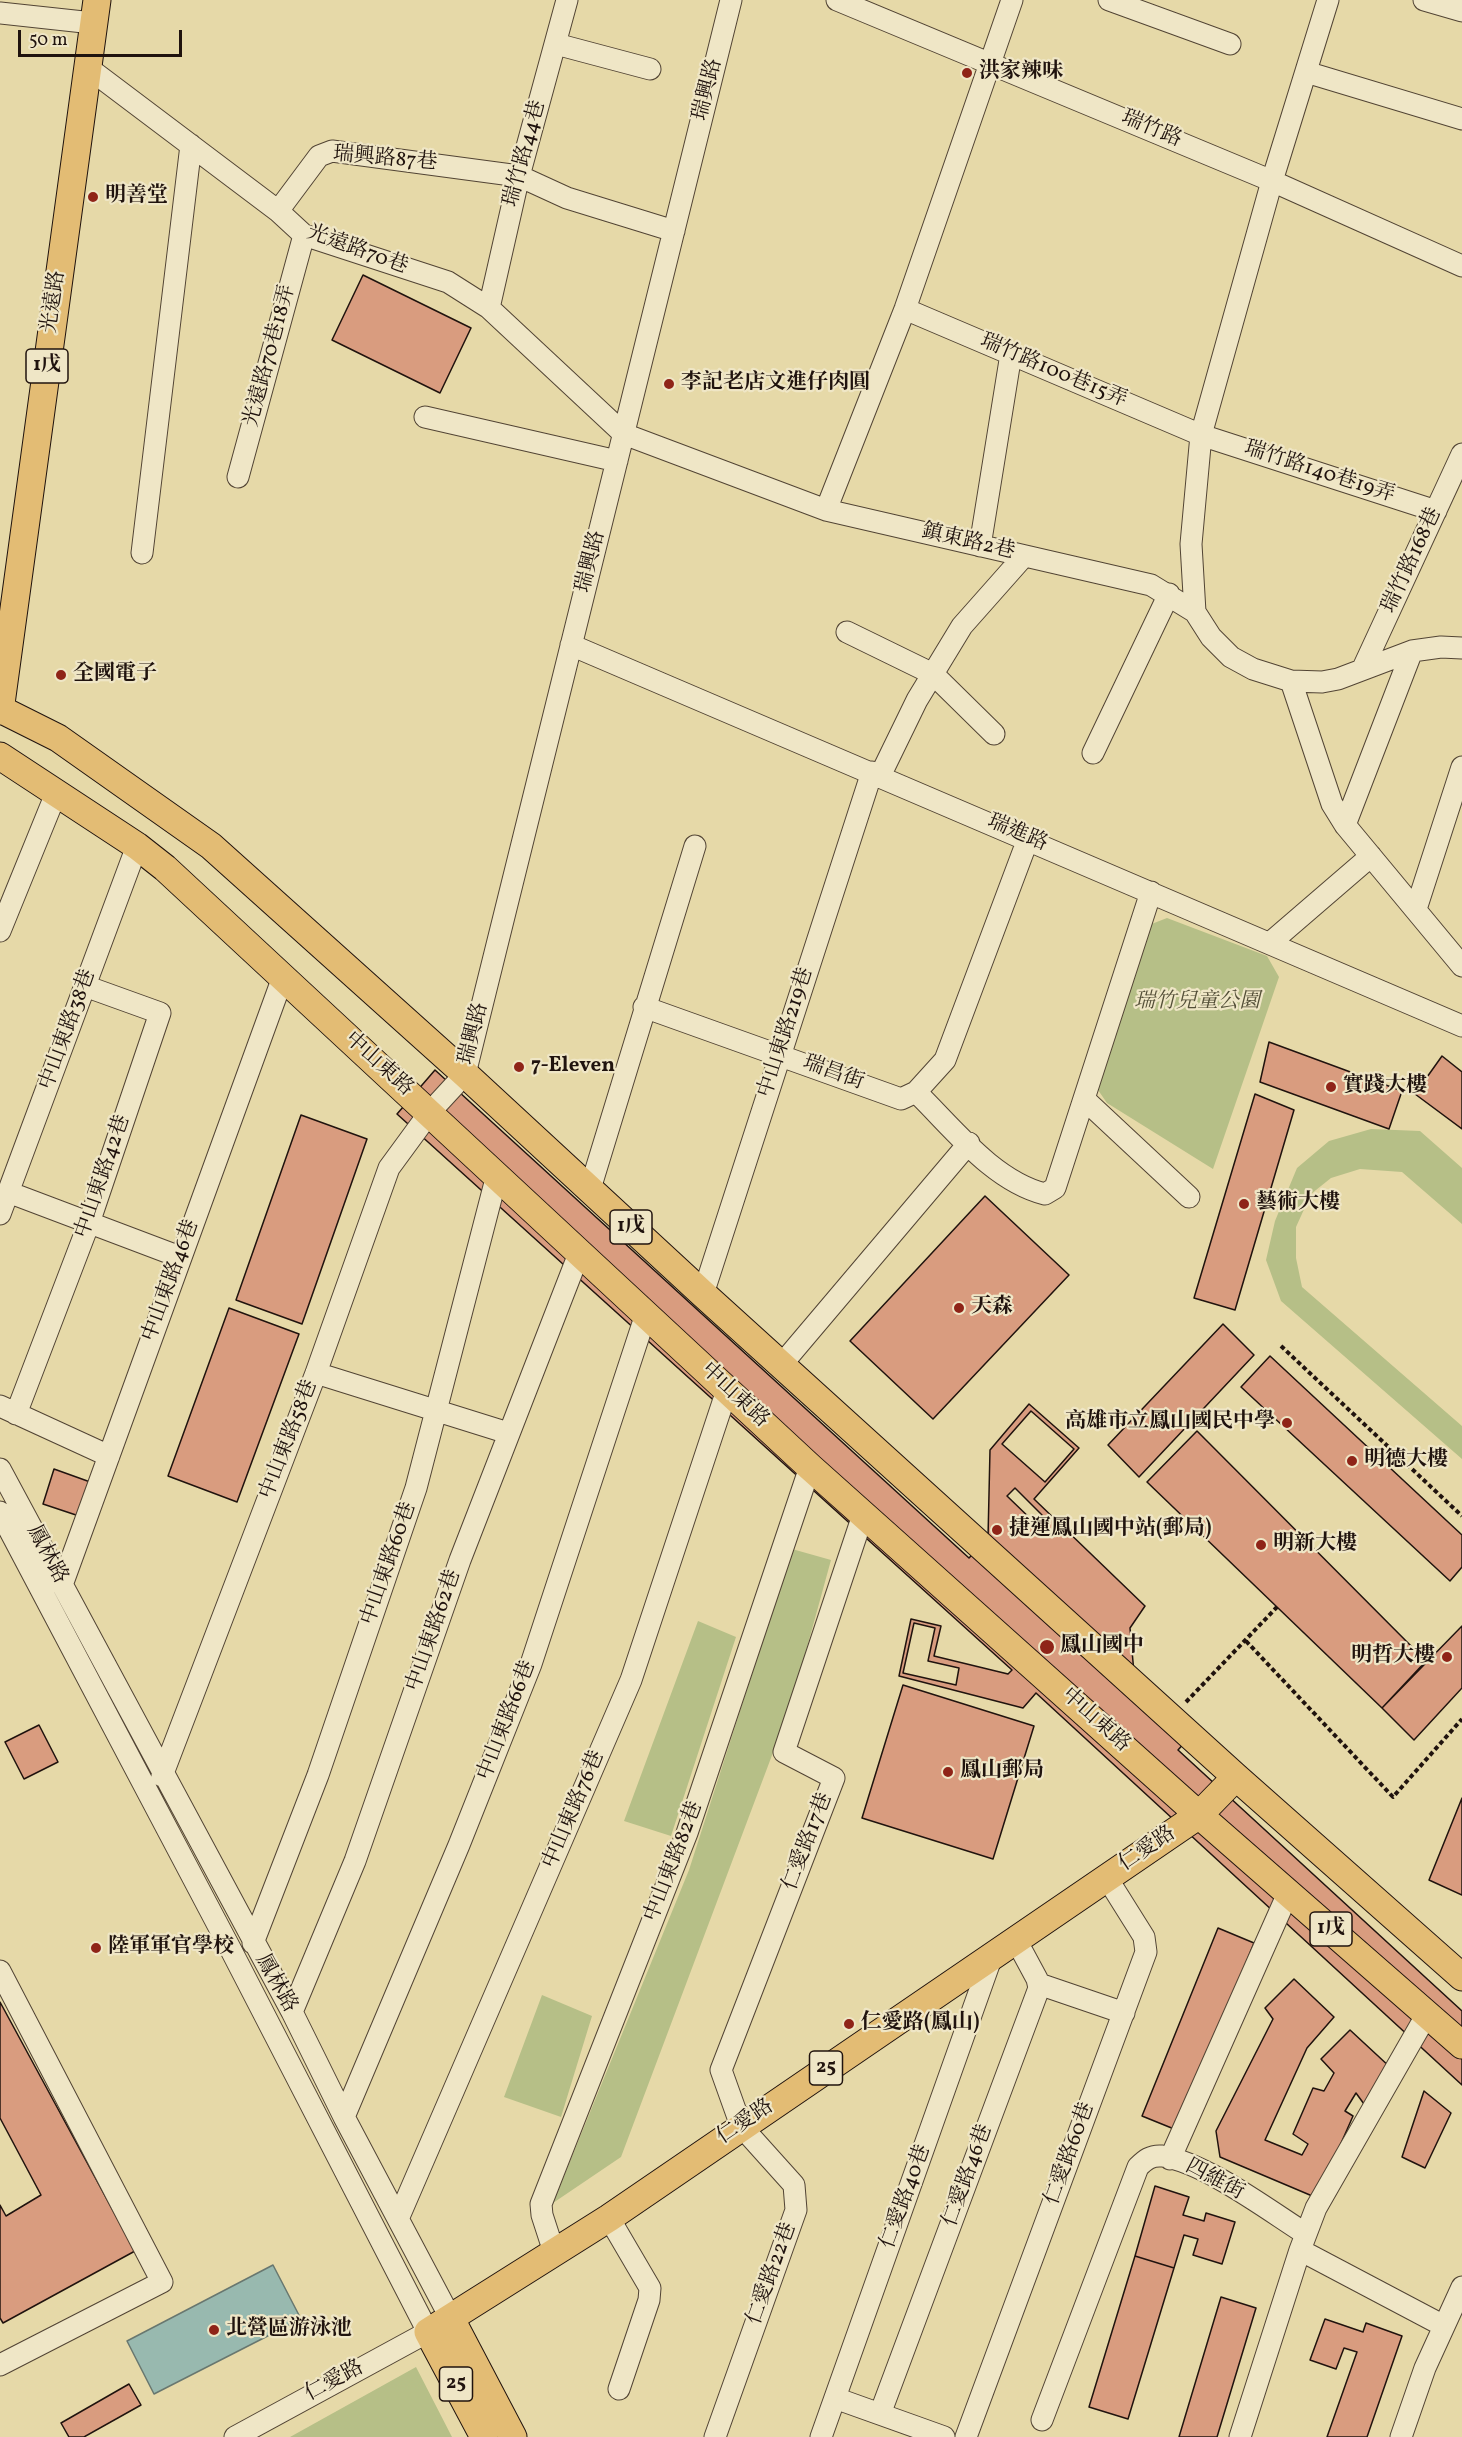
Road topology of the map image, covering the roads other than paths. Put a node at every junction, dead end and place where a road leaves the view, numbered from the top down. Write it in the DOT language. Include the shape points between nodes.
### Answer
graph roads {
  1 [pos="567,0"];
  2 [pos="731,0"];
  3 [pos="837,0"];
  4 [pos="1012,0"];
  5 [pos="1109,0"];
  6 [pos="1328,0"];
  7 [pos="1424,0"];
  8 [pos="95,11"];
  9 [pos="1462,11"];
  10 [pos="0,13"];
  11 [pos="556,44"];
  12 [pos="1230,44"];
  13 [pos="990,62"];
  14 [pos="87,67"];
  15 [pos="650,69"];
  16 [pos="1306,72"];
  17 [pos="1462,119"];
  18 [pos="191,145"];
  19 [pos="519,176"];
  20 [pos="1272,181"];
  21 [pos="279,211"];
  22 [pos="674,231"];
  23 [pos="304,235"];
  24 [pos="1462,266"];
  25 [pos="489,308"];
  26 [pos="906,309"];
  27 [pos="1011,354"];
  28 [pos="425,417"];
  29 [pos="624,434"];
  30 [pos="1201,435"];
  31 [pos="1462,454"];
  32 [pos="617,461"];
  33 [pos="238,477"];
  34 [pos="826,510"];
  35 [pos="1436,511"];
  36 [pos="980,546"];
  37 [pos="142,553"];
  38 [pos="1024,556"];
  39 [pos="1169,594"];
  40 [pos="1195,612"];
  41 [pos="847,632"];
  42 [pos="571,645"];
  43 [pos="1462,648"];
  44 [pos="1412,651"];
  45 [pos="1364,668"];
  46 [pos="933,674"];
  47 [pos="1291,681"];
  48 [pos="0,710"];
  49 [pos="994,734"];
  50 [pos="1093,753"];
  51 [pos="0,756"];
  52 [pos="1462,767"];
  53 [pos="876,774"];
  54 [pos="57,791"];
  55 [pos="1345,825"];
  56 [pos="1028,839"];
  57 [pos="137,846"];
  58 [pos="695,846"];
  59 [pos="1371,856"];
  60 [pos="1151,892"];
  61 [pos="1416,909"];
  62 [pos="0,931"];
  63 [pos="1270,944"];
  64 [pos="1462,966"];
  65 [pos="283,977"];
  66 [pos="85,986"];
  67 [pos="644,1007"];
  68 [pos="1462,1026"];
  69 [pos="780,1056"];
  70 [pos="465,1074"];
  71 [pos="916,1092"];
  72 [pos="1084,1099"];
  73 [pos="430,1112"];
  74 [pos="969,1143"];
  75 [pos="497,1175"];
  76 [pos="590,1189"];
  77 [pos="8,1192"];
  78 [pos="1189,1197"];
  79 [pos="0,1214"];
  80 [pos="89,1223"];
  81 [pos="579,1251"];
  82 [pos="180,1257"];
  83 [pos="703,1294"];
  84 [pos="646,1314"];
  85 [pos="782,1364"];
  86 [pos="316,1372"];
  87 [pos="727,1390"];
  88 [pos="8,1410"];
  89 [pos="436,1411"];
  90 [pos="508,1433"];
  91 [pos="109,1456"];
  92 [pos="810,1467"];
  93 [pos="0,1469"];
  94 [pos="0,1512"];
  95 [pos="863,1515"];
  96 [pos="62,1586"];
  97 [pos="162,1776"];
  98 [pos="1236,1777"];
  99 [pos="1199,1815"];
  100 [pos="1107,1878"];
  101 [pos="1288,1891"];
  102 [pos="1016,1940"];
  103 [pos="253,1943"];
  104 [pos="992,1956"];
  105 [pos="0,1971"];
  106 [pos="1462,1977"];
  107 [pos="1039,1984"];
  108 [pos="292,2012"];
  109 [pos="1124,2013"];
  110 [pos="1427,2014"];
  111 [pos="1462,2045"];
  112 [pos="344,2117"];
  113 [pos="741,2126"];
  114 [pos="1170,2159"];
  115 [pos="609,2218"];
  116 [pos="398,2219"];
  117 [pos="1303,2242"];
  118 [pos="554,2252"];
  119 [pos="1462,2287"];
  120 [pos="1442,2325"];
  121 [pos="440,2326"];
  122 [pos="0,2365"];
  123 [pos="619,2389"];
  124 [pos="835,2398"];
  125 [pos="880,2414"];
  126 [pos="1042,2420"];
  127 [pos="938,2436"];
  128 [pos="235,2437"];
  129 [pos="484,2437"];
  130 [pos="513,2437"];
  131 [pos="714,2437"];
  132 [pos="821,2437"];
  133 [pos="966,2437"];
  134 [pos="1240,2437"];
  135 [pos="1401,2437"];
  1 -- 11 [label="street, 瑞竹路44巷"];
  2 -- 22 [label="street, 瑞興路"];
  3 -- 13 [label="street, 瑞竹路"];
  4 -- 13 [label="street"];
  5 -- 12 [label="street"];
  6 -- 16 [label="street"];
  7 -- 9 [label="street"];
  8 -- 10 [label="street"];
  8 -- 14 [label="main road, 光遠路 / 1戊"];
  11 -- 15 [label="street"];
  11 -- 19 [label="street, 瑞竹路44巷"];
  13 -- 20 [label="street, 瑞竹路"];
  13 -- 26 [label="street"];
  14 -- 18 [label="street, 光遠路70巷"];
  14 -- 48 [label="main road, 光遠路 / 1戊"];
  16 -- 17 [label="street"];
  16 -- 20 [label="street"];
  18 -- 21 [label="street, 光遠路70巷"];
  18 -- 37 [label="street"];
  19 -- 21 [label="street, 瑞興路87巷" via="332,150 318,156"];
  19 -- 22 [label="street, 瑞興路87巷" via="567,198"];
  19 -- 25 [label="street, 瑞竹路44巷"];
  20 -- 24 [label="street, 瑞竹路"];
  20 -- 30 [label="street"];
  21 -- 23 [label="street, 光遠路70巷"];
  22 -- 29 [label="street, 瑞興路"];
  23 -- 25 [label="street, 光遠路70巷" via="448,282"];
  23 -- 33 [label="street, 光遠路70巷18弄"];
  25 -- 29 [label="street, 光遠路70巷"];
  26 -- 27 [label="street, 瑞竹路100巷15弄"];
  26 -- 34 [label="street"];
  27 -- 30 [label="street, 瑞竹路100巷15弄"];
  27 -- 36 [label="street"];
  28 -- 32 [label="street"];
  29 -- 32 [label="street, 瑞興路"];
  29 -- 34 [label="street, 鎮東路2巷"];
  30 -- 35 [label="street, 瑞竹路140巷19弄"];
  30 -- 40 [label="street" via="1191,544"];
  31 -- 35 [label="street, 瑞竹路168巷"];
  32 -- 42 [label="street, 瑞興路"];
  34 -- 36 [label="street, 鎮東路2巷"];
  35 -- 45 [label="street, 瑞竹路168巷"];
  36 -- 38 [label="street, 鎮東路2巷"];
  38 -- 39 [label="street, 鎮東路2巷" via="1151,585"];
  38 -- 46 [label="street, 中山東路219巷" via="962,626"];
  39 -- 40 [label="street, 鎮東路2巷"];
  39 -- 50 [label="street"];
  40 -- 47 [label="street, 鎮東路2巷" via="1211,637 1231,657"];
  41 -- 46 [label="street"];
  42 -- 53 [label="street, 瑞進路"];
  42 -- 70 [label="street, 瑞興路"];
  43 -- 44 [label="street, 鎮東路2巷"];
  44 -- 45 [label="street, 鎮東路2巷"];
  44 -- 55 [label="street"];
  45 -- 47 [label="street, 鎮東路2巷" via="1322,682"];
  46 -- 49 [label="street"];
  46 -- 53 [label="street, 中山東路219巷"];
  47 -- 55 [label="street" via="1332,804"];
  48 -- 70 [label="main road, 1戊" via="58,738 211,846"];
  51 -- 54 [label="main road, 中山東路 / 1戊"];
  52 -- 61 [label="street"];
  53 -- 56 [label="street, 瑞進路"];
  53 -- 69 [label="street, 中山東路219巷"];
  54 -- 57 [label="main road, 中山東路 / 1戊"];
  54 -- 62 [label="street"];
  55 -- 59 [label="street"];
  56 -- 60 [label="street, 瑞進路"];
  56 -- 71 [label="street" via="945,1060"];
  57 -- 65 [label="main road, 中山東路 / 1戊"];
  57 -- 66 [label="street, 中山東路38巷"];
  58 -- 67 [label="street"];
  59 -- 61 [label="street"];
  59 -- 63 [label="street"];
  60 -- 63 [label="street, 瑞進路"];
  60 -- 72 [label="street"];
  61 -- 64 [label="street"];
  63 -- 68 [label="street, 瑞進路"];
  65 -- 73 [label="main road, 中山東路 / 1戊"];
  65 -- 82 [label="street, 中山東路46巷"];
  66 -- 77 [label="street, 中山東路38巷"];
  66 -- 80 [label="street, 中山東路42巷" via="160,1013"];
  67 -- 69 [label="street, 瑞昌街"];
  67 -- 76 [label="street"];
  69 -- 71 [label="street, 瑞昌街" via="901,1099"];
  69 -- 83 [label="street, 中山東路219巷"];
  70 -- 73 [label="street, 瑞興路"];
  70 -- 76 [label="main road, 1戊"];
  71 -- 74 [label="street"];
  72 -- 74 [label="street" via="1055,1188 1045,1194 995,1169"];
  72 -- 78 [label="street"];
  73 -- 75 [label="main road, 中山東路 / 1戊"];
  73 -- 86 [label="street, 中山東路58巷" via="389,1168"];
  74 -- 85 [label="street"];
  75 -- 81 [label="main road, 中山東路 / 1戊"];
  75 -- 89 [label="street, 中山東路60巷"];
  76 -- 83 [label="main road, 1戊"];
  77 -- 79 [label="street, 中山東路38巷"];
  77 -- 80 [label="street"];
  80 -- 82 [label="street"];
  80 -- 88 [label="street, 中山東路42巷"];
  81 -- 84 [label="main road, 中山東路 / 1戊"];
  81 -- 90 [label="street, 中山東路62巷"];
  82 -- 91 [label="street, 中山東路46巷"];
  83 -- 85 [label="main road, 1戊"];
  84 -- 87 [label="main road, 中山東路 / 1戊"];
  84 -- 112 [label="street, 中山東路66巷" via="531,1664"];
  85 -- 98 [label="main road, 1戊"];
  86 -- 89 [label="street"];
  86 -- 97 [label="street, 中山東路58巷"];
  87 -- 92 [label="main road, 中山東路 / 1戊"];
  87 -- 116 [label="street, 中山東路76巷" via="631,1680"];
  88 -- 91 [label="street"];
  89 -- 90 [label="street"];
  89 -- 103 [label="street, 中山東路60巷" via="416,1488 318,1775"];
  90 -- 108 [label="street, 中山東路62巷" via="355,1861"];
  91 -- 96 [label="street, 中山東路46巷"];
  92 -- 95 [label="main road, 中山東路 / 1戊"];
  92 -- 118 [label="street, 中山東路82巷" via="687,1833 542,2204"];
  93 -- 96 [label="street, 鳳林路 / 25"];
  94 -- 121 [label="street, 鳳林路 / 25" via="226,1940"];
  95 -- 99 [label="main road, 中山東路 / 1戊"];
  95 -- 113 [label="street, 仁愛路17巷" via="784,1752 834,1778 721,2070"];
  96 -- 97 [label="street, 鳳林路 / 25"];
  97 -- 103 [label="street, 鳳林路 / 25"];
  98 -- 99 [label="main road, 仁愛路 / 25"];
  98 -- 106 [label="main road, 1戊"];
  99 -- 100 [label="main road, 仁愛路 / 25"];
  99 -- 101 [label="main road, 中山東路 / 1戊"];
  100 -- 102 [label="main road, 仁愛路 / 25"];
  100 -- 109 [label="street, 仁愛路60巷" via="1147,1944"];
  101 -- 110 [label="main road, 中山東路 / 1戊"];
  101 -- 114 [label="street"];
  102 -- 104 [label="main road, 仁愛路 / 25"];
  102 -- 107 [label="street"];
  103 -- 108 [label="street, 鳳林路 / 25"];
  104 -- 113 [label="main road, 仁愛路 / 25"];
  104 -- 124 [label="street, 仁愛路40巷"];
  105 -- 122 [label="street" via="162,2282"];
  107 -- 109 [label="street"];
  107 -- 125 [label="street, 仁愛路46巷"];
  108 -- 112 [label="street, 鳳林路 / 25"];
  109 -- 133 [label="street, 仁愛路60巷"];
  110 -- 111 [label="main road, 中山東路 / 1戊"];
  110 -- 117 [label="street" via="1317,2208"];
  112 -- 116 [label="street, 鳳林路 / 25"];
  113 -- 115 [label="main road, 仁愛路 / 25"];
  113 -- 131 [label="street, 仁愛路22巷" via="794,2185 796,2210"];
  114 -- 117 [label="street, 四維街" via="1203,2171"];
  114 -- 126 [label="street, 四維街" via="1147,2158 1138,2167"];
  115 -- 118 [label="main road, 仁愛路 / 25"];
  115 -- 123 [label="street" via="650,2288 650,2300"];
  116 -- 121 [label="street, 鳳林路 / 25"];
  117 -- 120 [label="street, 四維街"];
  117 -- 134 [label="street"];
  118 -- 121 [label="main road, 仁愛路 / 25"];
  119 -- 120 [label="street"];
  120 -- 135 [label="street"];
  121 -- 128 [label="street, 仁愛路"];
  121 -- 129 [label="main road, 鳳林路 / 25"];
  121 -- 130 [label="main road, 鳳林路 / 25"];
  124 -- 125 [label="street"];
  124 -- 132 [label="street, 仁愛路40巷"];
  125 -- 127 [label="street"];
}
